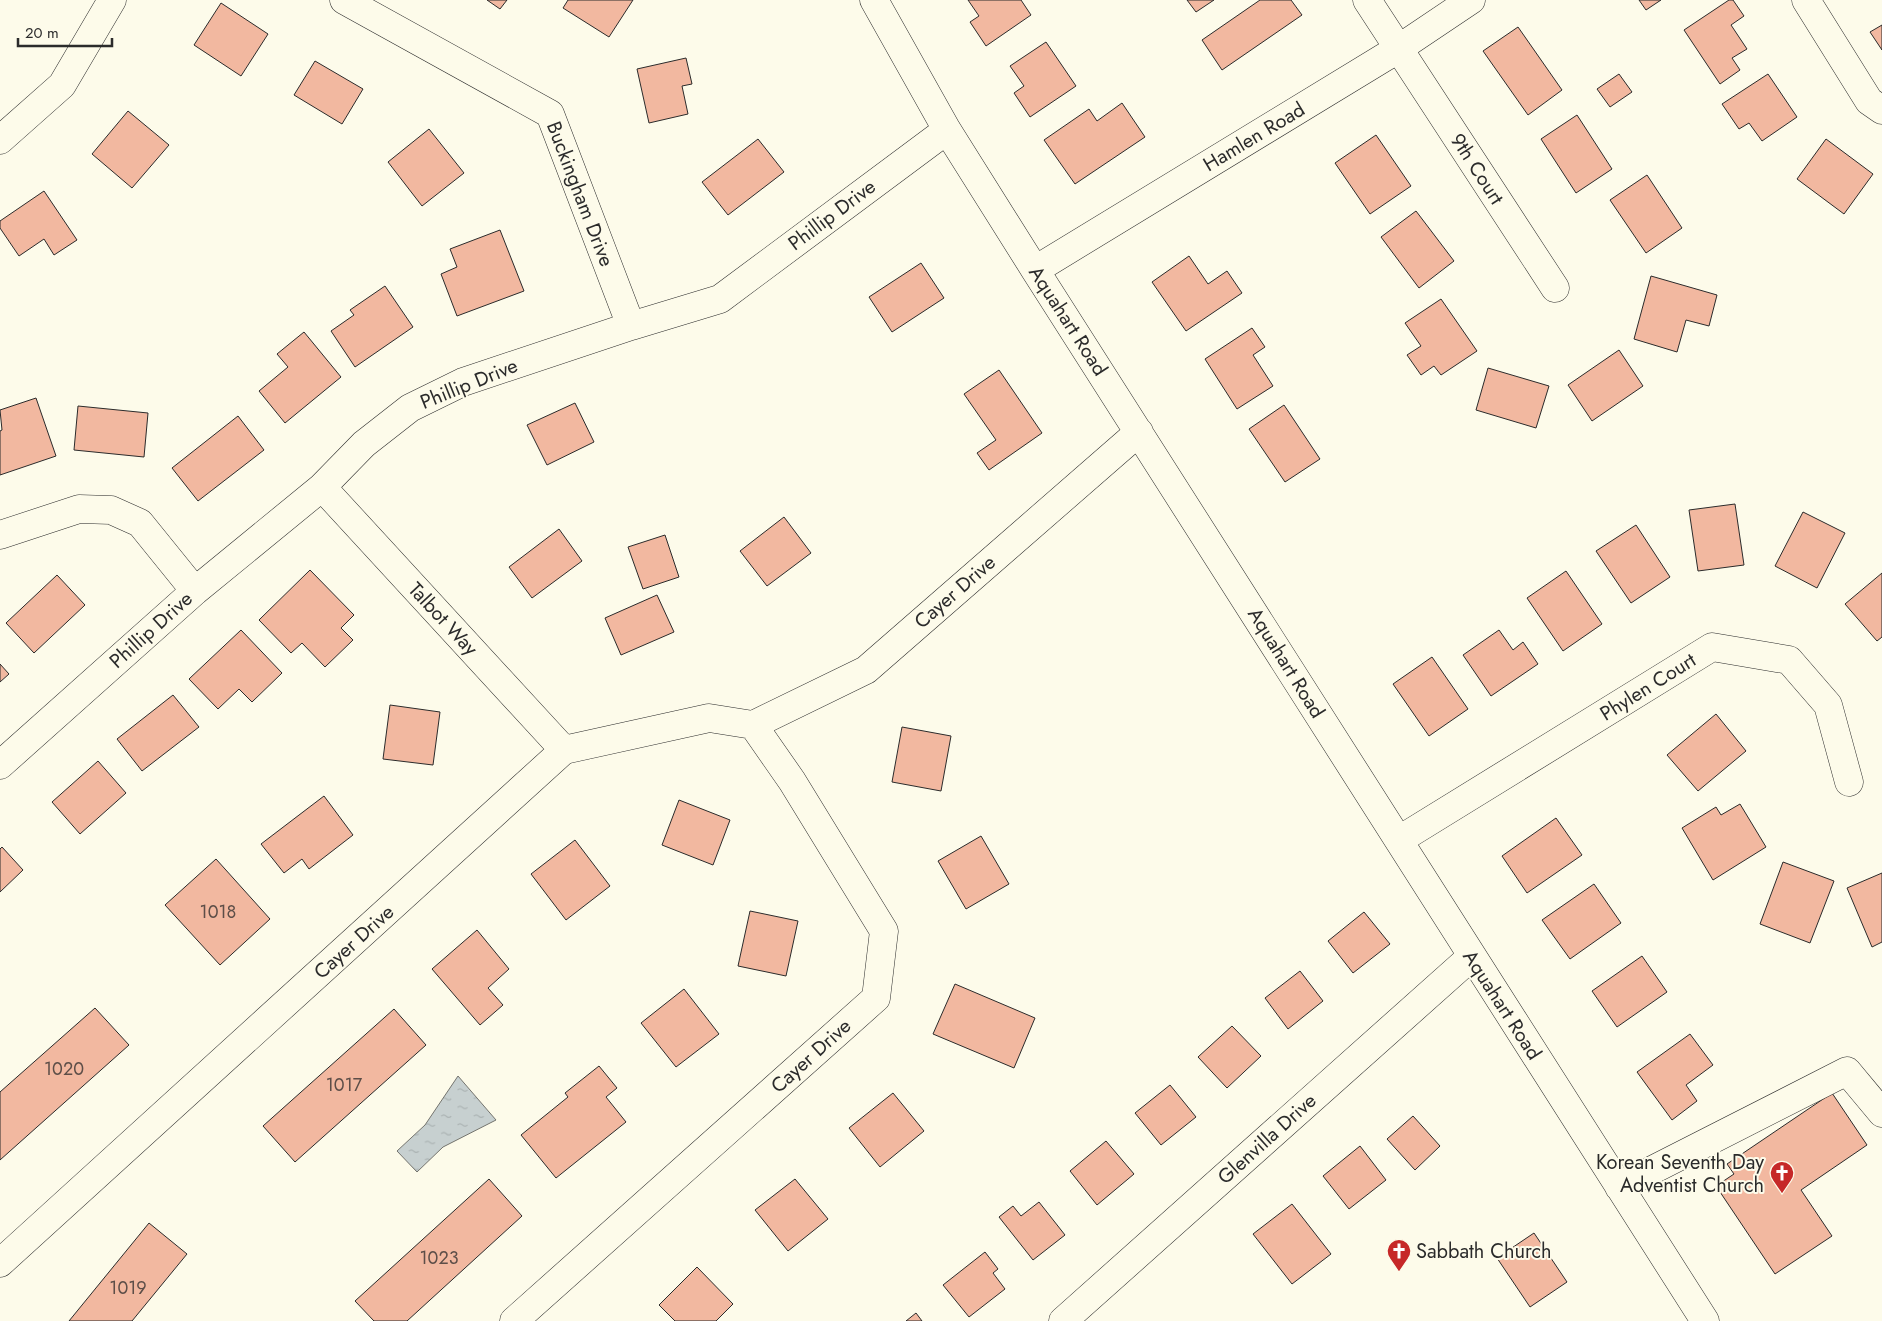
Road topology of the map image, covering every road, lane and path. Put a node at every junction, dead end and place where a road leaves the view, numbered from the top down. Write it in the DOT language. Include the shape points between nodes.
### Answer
graph roads {
  1 [pos="112,0"];
  2 [pos="344,0"];
  3 [pos="874,0"];
  4 [pos="1367,0"];
  5 [pos="1471,0"];
  6 [pos="1806,0"];
  7 [pos="1398,49"];
  8 [pos="1882,110"];
  9 [pos="947,130"];
  10 [pos="0,140"];
  11 [pos="1035,270"];
  12 [pos="1556,288"];
  13 [pos="631,326"];
  14 [pos="1139,432"];
  15 [pos="322,487"];
  16 [pos="0,535"];
  17 [pos="195,591"];
  18 [pos="753,725"];
  19 [pos="564,750"];
  20 [pos="0,765"];
  21 [pos="1849,782"];
  22 [pos="1398,840"];
  23 [pos="1471,957"];
  24 [pos="1882,1113"];
  25 [pos="1619,1187"];
  26 [pos="0,1263"];
  27 [pos="514,1321"];
  28 [pos="1063,1321"];
  29 [pos="1705,1321"];
  1 -- 10 [label="street" via="62,85"];
  2 -- 13 [label="street, Buckingham Drive" via="550,114"];
  3 -- 9 [label="street, Aquahart Road"];
  4 -- 7 [label="street, 9th Court"];
  5 -- 7 [label="street, Hamlen Road"];
  6 -- 8 [label="street" via="1869,101"];
  7 -- 11 [label="street, Hamlen Road"];
  7 -- 12 [label="street, 9th Court"];
  9 -- 11 [label="street, Aquahart Road"];
  9 -- 13 [label="street, Phillip Drive" via="720,299"];
  11 -- 14 [label="street, Aquahart Road"];
  13 -- 15 [label="street, Phillip Drive" via="463,382 410,408 364,444"];
  14 -- 18 [label="street, Cayer Drive" via="866,670"];
  14 -- 22 [label="street, Aquahart Road"];
  15 -- 17 [label="street, Phillip Drive"];
  15 -- 19 [label="street, Talbot Way"];
  16 -- 17 [label="street" via="79,509 111,510 140,523"];
  17 -- 20 [label="street, Phillip Drive"];
  18 -- 19 [label="street, Cayer Drive" via="709,718"];
  18 -- 27 [label="street, Cayer Drive" via="792,781 884,931 876,998"];
  19 -- 26 [label="street, Cayer Drive"];
  21 -- 22 [label="street, Phylen Court" via="1828,705 1789,660 1712,648"];
  22 -- 23 [label="street, Aquahart Road"];
  23 -- 25 [label="street, Aquahart Road"];
  23 -- 28 [label="street, Glenvilla Drive"];
  24 -- 25 [label="street" via="1847,1071"];
  25 -- 29 [label="street, Aquahart Road"];
}
